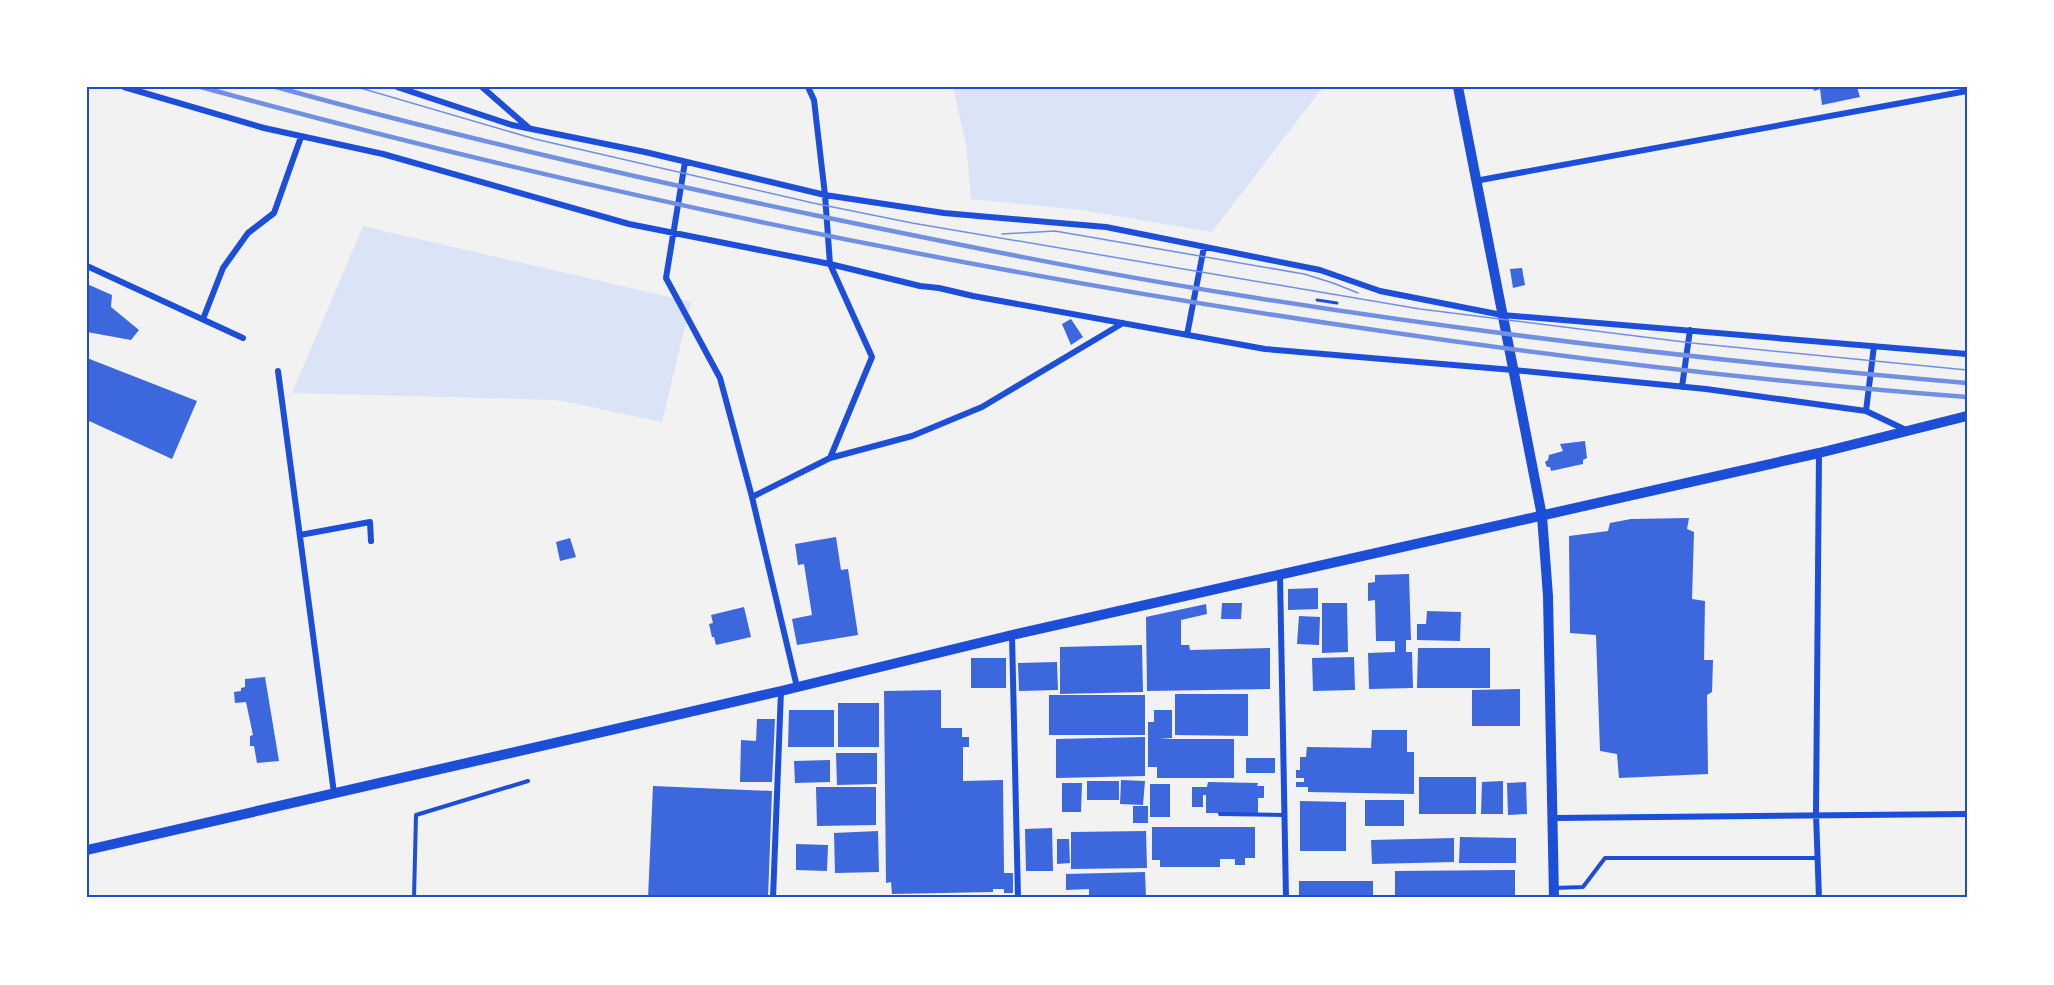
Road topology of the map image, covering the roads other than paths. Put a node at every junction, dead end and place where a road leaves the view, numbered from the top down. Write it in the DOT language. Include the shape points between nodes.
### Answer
graph roads {
  1 [pos="124,87"];
  2 [pos="397,87"];
  3 [pos="416,87"];
  4 [pos="482,87"];
  5 [pos="808,87"];
  6 [pos="1458,87"];
  7 [pos="1962,90"];
  8 [pos="409,91"];
  9 [pos="530,128"];
  10 [pos="301,137"];
  11 [pos="685,162"];
  12 [pos="1475,181"];
  13 [pos="825,195"];
  14 [pos="672,233"];
  15 [pos="1204,247"];
  16 [pos="830,264"];
  17 [pos="87,266"];
  18 [pos="1502,315"];
  19 [pos="203,319"];
  20 [pos="1124,323"];
  21 [pos="1690,330"];
  22 [pos="1187,335"];
  23 [pos="243,338"];
  24 [pos="1874,346"];
  25 [pos="1967,354"];
  26 [pos="1513,370"];
  27 [pos="278,371"];
  28 [pos="1682,387"];
  29 [pos="1866,411"];
  30 [pos="1966,416"];
  31 [pos="1906,430"];
  32 [pos="1819,453"];
  33 [pos="830,458"];
  34 [pos="752,497"];
  35 [pos="1542,516"];
  36 [pos="300,535"];
  37 [pos="371,541"];
  38 [pos="1280,574"];
  39 [pos="1012,635"];
  40 [pos="797,687"];
  41 [pos="781,691"];
  42 [pos="528,781"];
  43 [pos="334,793"];
  44 [pos="1220,814"];
  45 [pos="1816,814"];
  46 [pos="1967,814"];
  47 [pos="1286,815"];
  48 [pos="1554,818"];
  49 [pos="87,850"];
  50 [pos="1818,858"];
  51 [pos="1554,893"];
  52 [pos="414,898"];
  53 [pos="773,898"];
  54 [pos="1018,898"];
  55 [pos="1286,898"];
  56 [pos="1819,898"];
  1 -- 10 [label="street"];
  2 -- 8 [label="street"];
  3 -- 8 [label="street"];
  4 -- 9 [label="street"];
  5 -- 13 [label="street" via="814,100"];
  6 -- 12 [label="street"];
  7 -- 12 [label="street"];
  8 -- 9 [label="street"];
  9 -- 11 [label="street"];
  10 -- 14 [label="street" via="383,154"];
  10 -- 19 [label="street" via="274,213 248,233 224,268"];
  11 -- 13 [label="street"];
  11 -- 14 [label="street"];
  12 -- 18 [label="street"];
  13 -- 15 [label="street" via="944,213 1106,227"];
  13 -- 16 [label="street"];
  14 -- 16 [label="street"];
  14 -- 34 [label="street" via="666,278 720,378"];
  15 -- 18 [label="street" via="1320,270 1380,291"];
  15 -- 22 [label="street"];
  16 -- 20 [label="street" via="920,286"];
  16 -- 33 [label="street" via="872,357"];
  17 -- 19 [label="street"];
  18 -- 21 [label="street"];
  18 -- 26 [label="street"];
  19 -- 23 [label="street"];
  20 -- 22 [label="street"];
  20 -- 33 [label="street" via="982,407 912,436"];
  21 -- 24 [label="street"];
  21 -- 28 [label="street"];
  22 -- 26 [label="street" via="1265,349"];
  24 -- 25 [label="street"];
  24 -- 29 [label="street"];
  26 -- 28 [label="street"];
  26 -- 35 [label="street"];
  27 -- 36 [label="street"];
  28 -- 29 [label="street"];
  29 -- 31 [label="street"];
  30 -- 31 [label="street"];
  31 -- 32 [label="street"];
  32 -- 35 [label="street"];
  32 -- 45 [label="street"];
  33 -- 34 [label="street"];
  34 -- 40 [label="street"];
  35 -- 38 [label="street"];
  35 -- 48 [label="street"];
  36 -- 37 [label="street" via="370,522"];
  36 -- 43 [label="street"];
  38 -- 39 [label="street"];
  38 -- 47 [label="street"];
  39 -- 40 [label="street"];
  39 -- 54 [label="street"];
  40 -- 41 [label="street"];
  41 -- 43 [label="street"];
  41 -- 53 [label="street"];
  42 -- 52 [label="lane" via="416,815"];
  43 -- 49 [label="street"];
  44 -- 47 [label="lane"];
  45 -- 46 [label="street"];
  45 -- 48 [label="street"];
  45 -- 50 [label="street"];
  47 -- 55 [label="street"];
  48 -- 51 [label="street"];
  50 -- 51 [label="lane" via="1605,858 1583,887"];
  50 -- 56 [label="street"];
}
